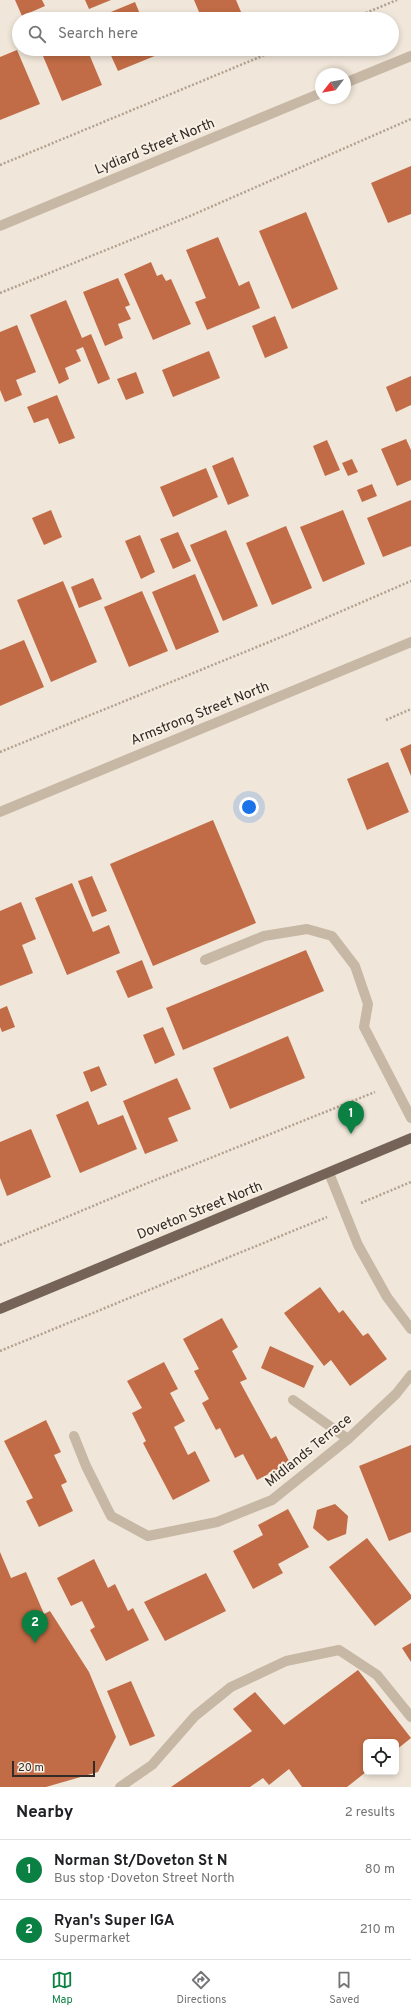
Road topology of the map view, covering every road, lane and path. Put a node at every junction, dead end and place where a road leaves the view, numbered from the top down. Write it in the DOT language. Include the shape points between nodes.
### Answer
graph roads {
  1 [pos="398,0"];
  2 [pos="369,12"];
  3 [pos="262,56"];
  4 [pos="411,56"];
  5 [pos="351,81"];
  6 [pos="315,95"];
  7 [pos="411,120"];
  8 [pos="0,164"];
  9 [pos="0,226"];
  10 [pos="0,293"];
  11 [pos="411,581"];
  12 [pos="411,642"];
  13 [pos="411,709"];
  14 [pos="386,720"];
  15 [pos="0,752"];
  16 [pos="0,812"];
  17 [pos="205,960"];
  18 [pos="393,1085"];
  19 [pos="411,1118"];
  20 [pos="411,1138"];
  21 [pos="329,1173"];
  22 [pos="411,1182"];
  23 [pos="344,1210"];
  24 [pos="0,1245"];
  25 [pos="0,1308"];
  26 [pos="411,1329"];
  27 [pos="0,1352"];
  28 [pos="411,1375"];
  29 [pos="293,1400"];
  30 [pos="74,1436"];
  31 [pos="348,1439"];
  32 [pos="411,1717"];
  33 [pos="120,1787"];
  1 -- 2 [label="path"];
  3 -- 8 [label="path"];
  4 -- 5 [label="street"];
  6 -- 9 [label="street, Lydiard Street North"];
  7 -- 10 [label="path" via="190,216"];
  11 -- 15 [label="path"];
  12 -- 16 [label="street, Armstrong Street North"];
  13 -- 14 [label="path"];
  17 -- 18 [label="street" via="264,936 307,929 332,936 355,966 368,1004 364,1027"];
  18 -- 19 [label="street"];
  18 -- 24 [label="path"];
  20 -- 21 [label="main road, Doveton Street North"];
  21 -- 23 [label="street"];
  21 -- 25 [label="main road, Doveton Street North"];
  22 -- 23 [label="path"];
  23 -- 26 [label="street" via="358,1245 387,1297"];
  23 -- 27 [label="path"];
  28 -- 31 [label="street, Midlands Terrace" via="396,1394"];
  29 -- 31 [label="street"];
  30 -- 31 [label="street, Midlands Terrace" via="111,1516 148,1536 218,1522 272,1500"];
  32 -- 33 [label="street" via="377,1675 340,1650 286,1661 231,1687 195,1716 152,1765"];
}
